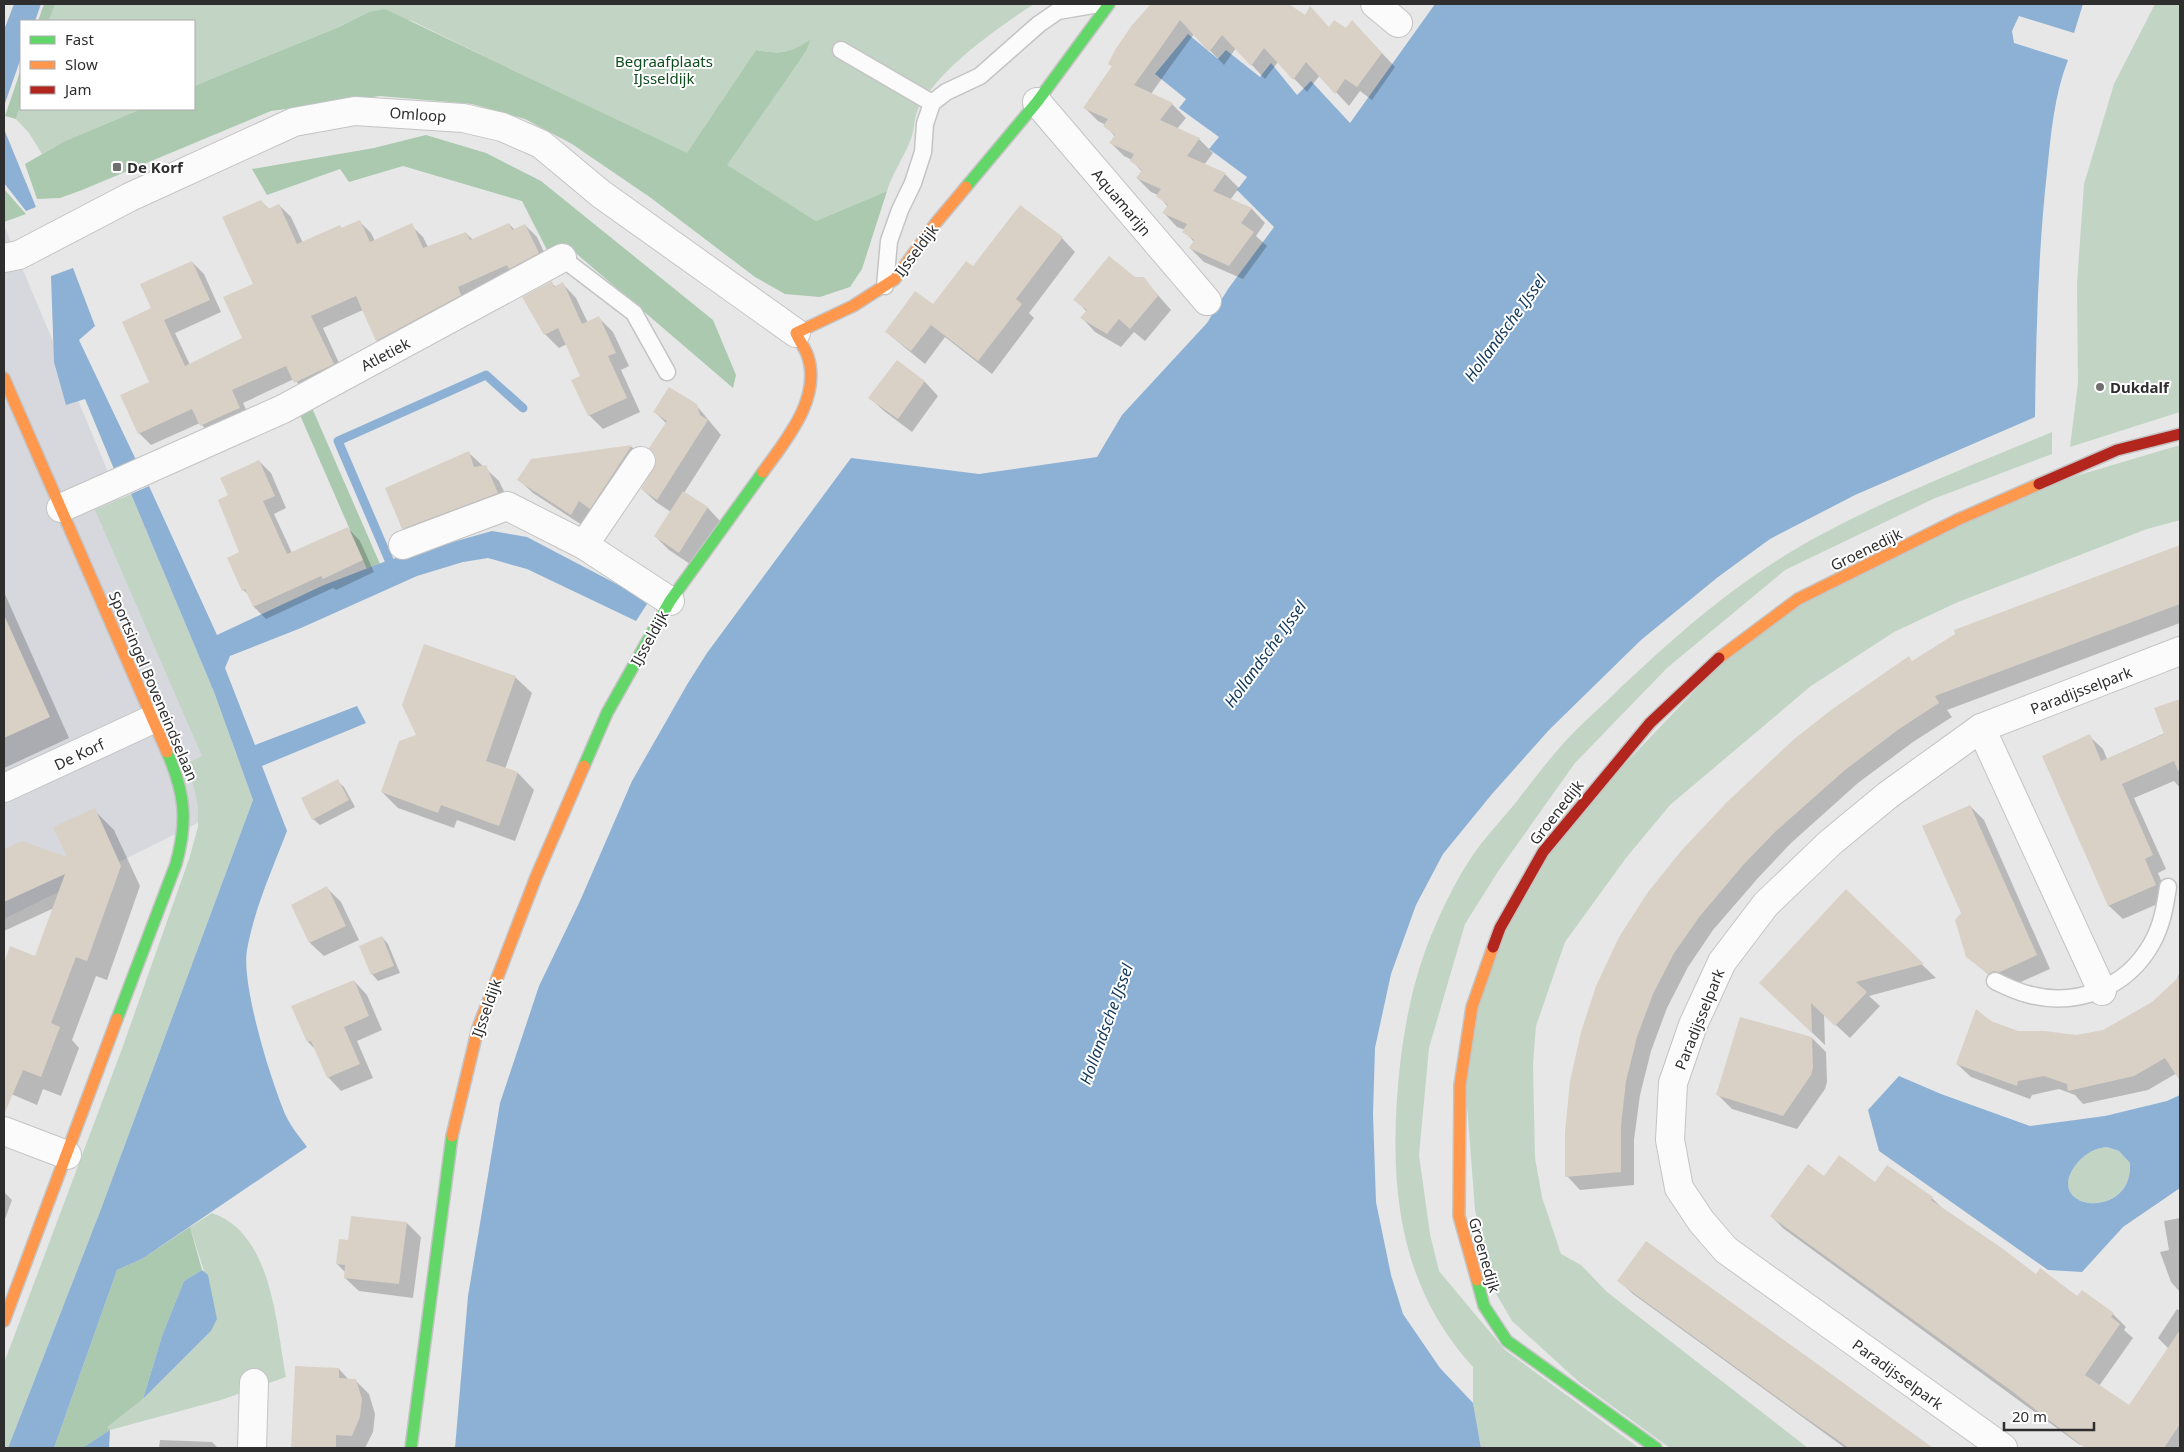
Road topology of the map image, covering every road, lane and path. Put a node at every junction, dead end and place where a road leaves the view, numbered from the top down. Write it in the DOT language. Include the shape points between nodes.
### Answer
graph roads {
  1 [pos="1099,4"];
  2 [pos="1109,4"];
  3 [pos="1375,4"];
  4 [pos="1398,23"];
  5 [pos="841,50"];
  6 [pos="932,102"];
  7 [pos="1037,102"];
  8 [pos="4,258"];
  9 [pos="562,258"];
  10 [pos="885,286"];
  11 [pos="1207,302"];
  12 [pos="796,333"];
  13 [pos="667,372"];
  14 [pos="4,378"];
  15 [pos="2180,434"];
  16 [pos="641,461"];
  17 [pos="61,508"];
  18 [pos="584,545"];
  19 [pos="403,546"];
  20 [pos="670,601"];
  21 [pos="2180,651"];
  22 [pos="153,719"];
  23 [pos="1981,728"];
  24 [pos="4,788"];
  25 [pos="2168,887"];
  26 [pos="1995,981"];
  27 [pos="2102,991"];
  28 [pos="4,1131"];
  29 [pos="67,1155"];
  30 [pos="4,1322"];
  31 [pos="254,1383"];
  32 [pos="252,1448"];
  33 [pos="411,1448"];
  34 [pos="1656,1448"];
  35 [pos="2003,1448"];
  1 -- 6 [label="lane" via="1058,11 980,76"];
  2 -- 7 [label="street, IJsseldijk"];
  3 -- 4 [label="street"];
  5 -- 6 [label="lane"];
  6 -- 10 [label="lane" via="925,124 923,152 889,241"];
  7 -- 10 [label="street, IJsseldijk" via="935,224 895,279"];
  7 -- 11 [label="street, Aquamarijn"];
  8 -- 12 [label="street, Omloop" via="19,255 130,197 294,122 355,111 463,118 502,127 541,144 601,194"];
  9 -- 13 [label="lane, Atletiek" via="634,314"];
  9 -- 17 [label="street, Atletiek" via="283,409"];
  10 -- 12 [label="street, IJsseldijk" via="854,306"];
  12 -- 20 [label="street, IJsseldijk" via="807,354 810,370 808,391 796,426"];
  14 -- 17 [label="street, Sportsingel Boveneindselaan"];
  15 -- 34 [label="street, Groenedijk" via="2117,450 1957,520 1798,599 1721,656 1650,723 1542,852 1500,928 1472,1007 1460,1085 1459,1216 1484,1306 1507,1341"];
  16 -- 18 [label="street"];
  17 -- 22 [label="street, Sportsingel Boveneindselaan"];
  18 -- 19 [label="street, IJsseldijk" via="507,506"];
  18 -- 20 [label="street, IJsseldijk"];
  20 -- 33 [label="street, IJsseldijk" via="607,713 536,877 478,1028 451,1142"];
  21 -- 23 [label="street, Paradijsselpark"];
  22 -- 24 [label="street, De Korf"];
  22 -- 29 [label="street, Sportsingel Boveneindselaan" via="178,776 186,809 184,836"];
  23 -- 27 [label="street"];
  23 -- 35 [label="street, Paradijsselpark" via="1888,795 1831,842 1766,904 1722,962 1693,1025 1673,1083 1670,1140 1679,1188 1726,1250"];
  25 -- 27 [label="lane" via="2162,920 2152,944 2128,972"];
  26 -- 27 [label="lane" via="2028,994 2066,999"];
  28 -- 29 [label="street"];
  29 -- 30 [label="street, Sportsingel Boveneindselaan"];
  31 -- 32 [label="street"];
}
